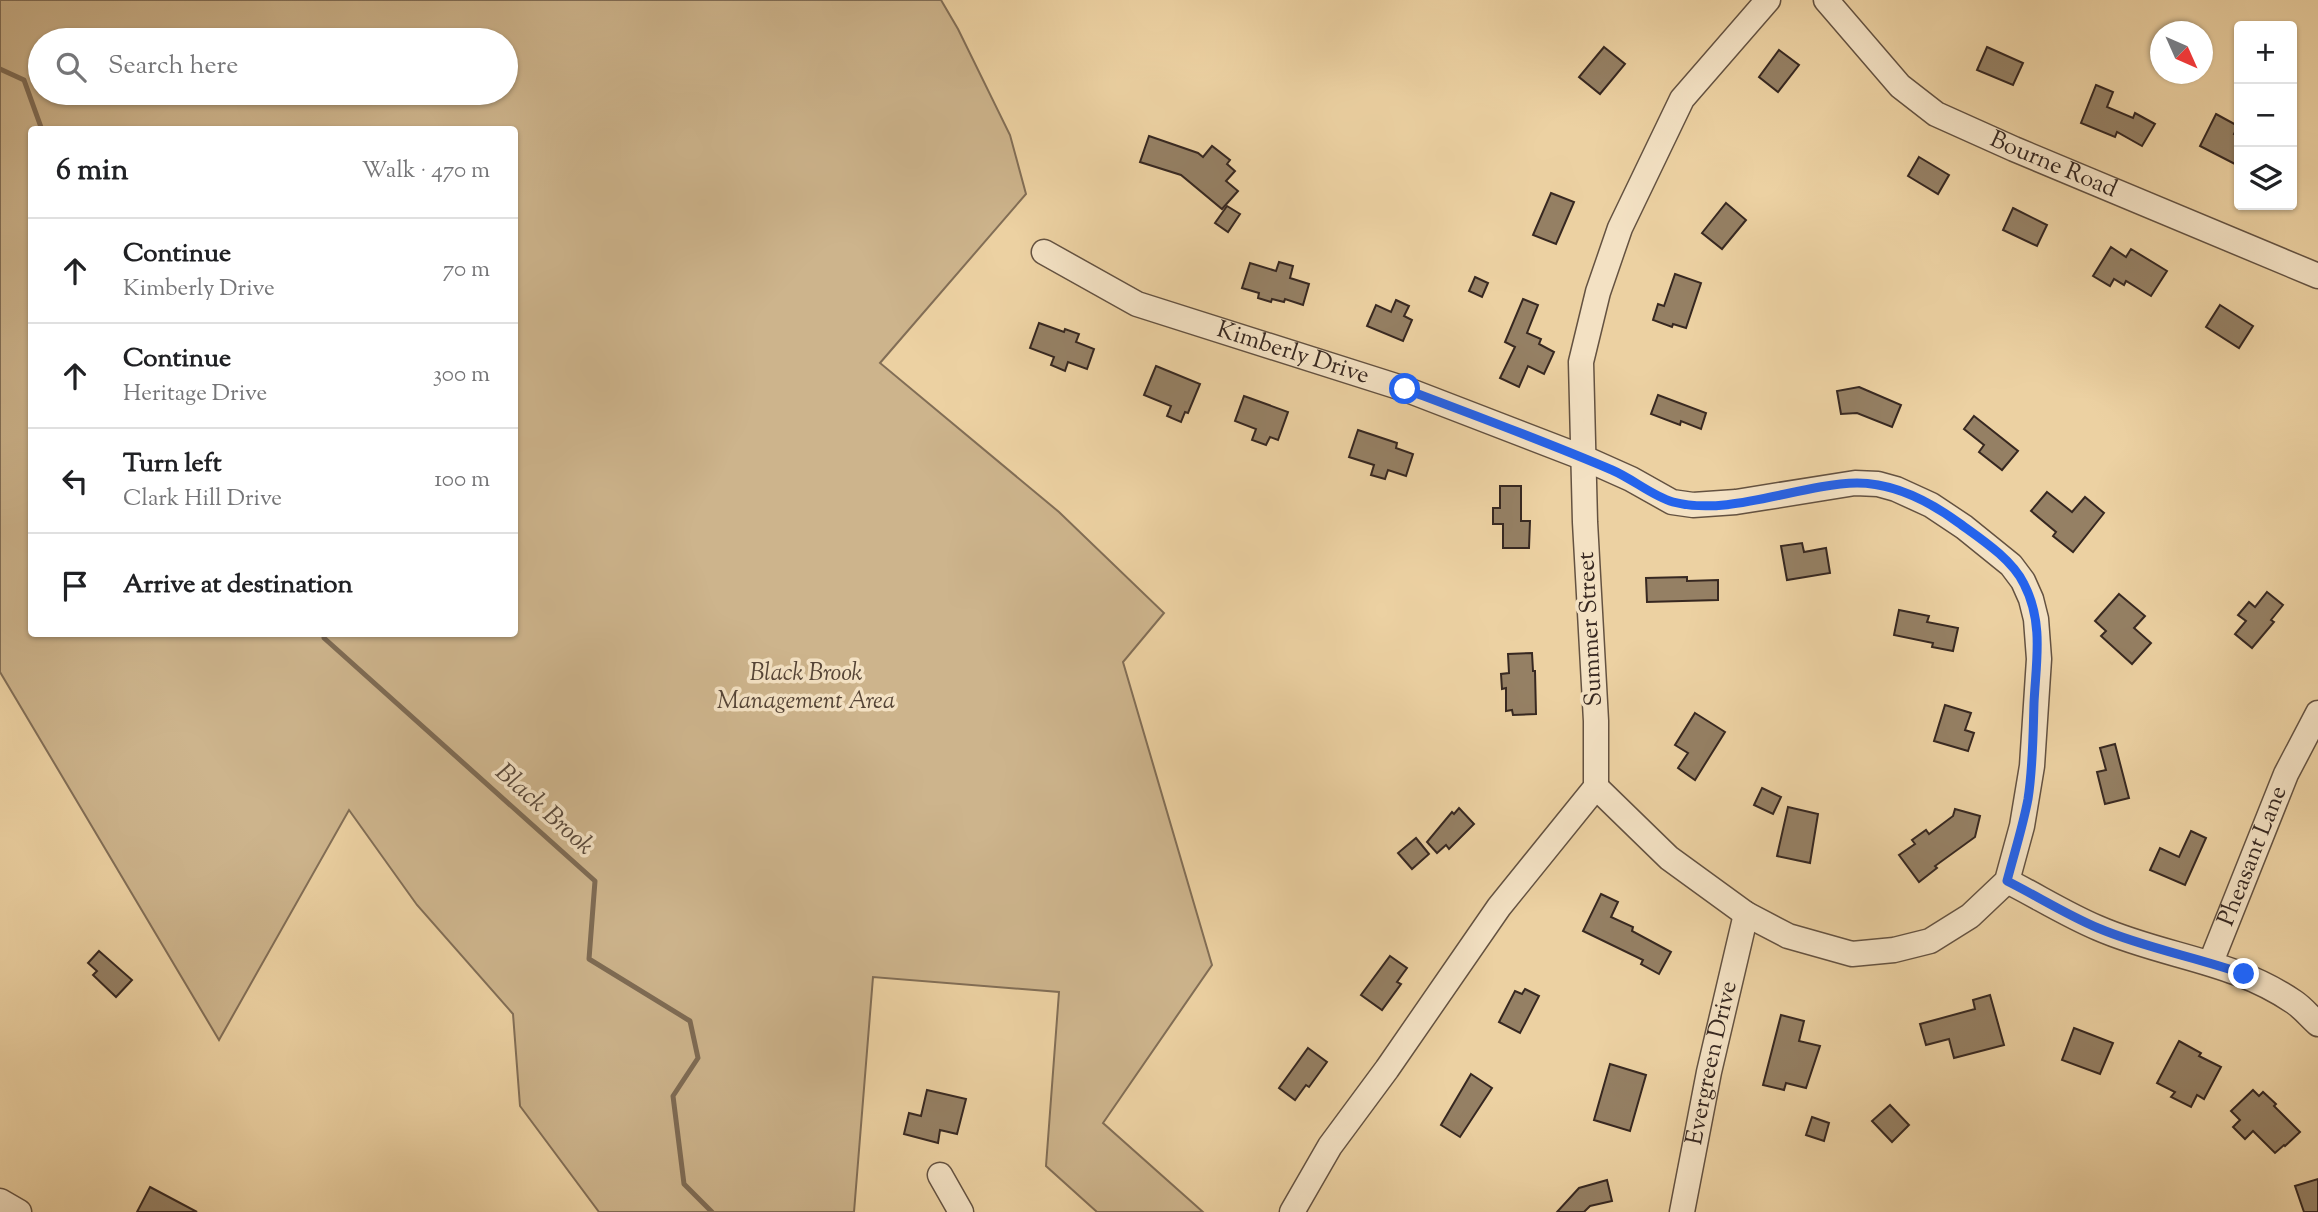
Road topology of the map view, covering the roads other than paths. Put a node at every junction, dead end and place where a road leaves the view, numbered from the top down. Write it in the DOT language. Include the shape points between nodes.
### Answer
graph roads {
  1 [pos="1768,0"];
  2 [pos="1826,0"];
  3 [pos="1044,252"];
  4 [pos="2318,276"];
  5 [pos="1584,458"];
  6 [pos="2318,713"];
  7 [pos="1596,787"];
  8 [pos="2007,881"];
  9 [pos="1746,914"];
  10 [pos="2211,962"];
  11 [pos="2318,1024"];
  12 [pos="940,1175"];
  13 [pos="0,1201"];
  14 [pos="19,1212"];
  15 [pos="961,1212"];
  16 [pos="1292,1212"];
  17 [pos="1682,1212"];
  1 -- 5 [label="street, Summer Street" via="1682,99 1620,228 1581,362"];
  2 -- 4 [label="street, Bourne Road" via="1900,86 1936,114"];
  3 -- 5 [label="street, Kimberly Drive" via="1137,303 1405,389"];
  5 -- 7 [label="street, Summer Street"];
  5 -- 8 [label="street, Kimberly Drive" via="1672,502 1693,505 1855,483 1878,484 1914,496 1948,515 2011,565 2031,599 2039,659 2028,798"];
  6 -- 10 [label="street, Pheasant Lane" via="2286,774"];
  7 -- 9 [label="street" via="1669,858"];
  7 -- 16 [label="street" via="1499,907 1330,1146"];
  8 -- 9 [label="street" via="1970,916 1930,941 1894,950 1852,954 1788,936"];
  8 -- 10 [label="street" via="2098,928"];
  9 -- 17 [label="street, Evergreen Drive"];
  10 -- 11 [label="street" via="2244,974 2296,1003"];
  12 -- 15 [label="street"];
  13 -- 14 [label="street"];
}
